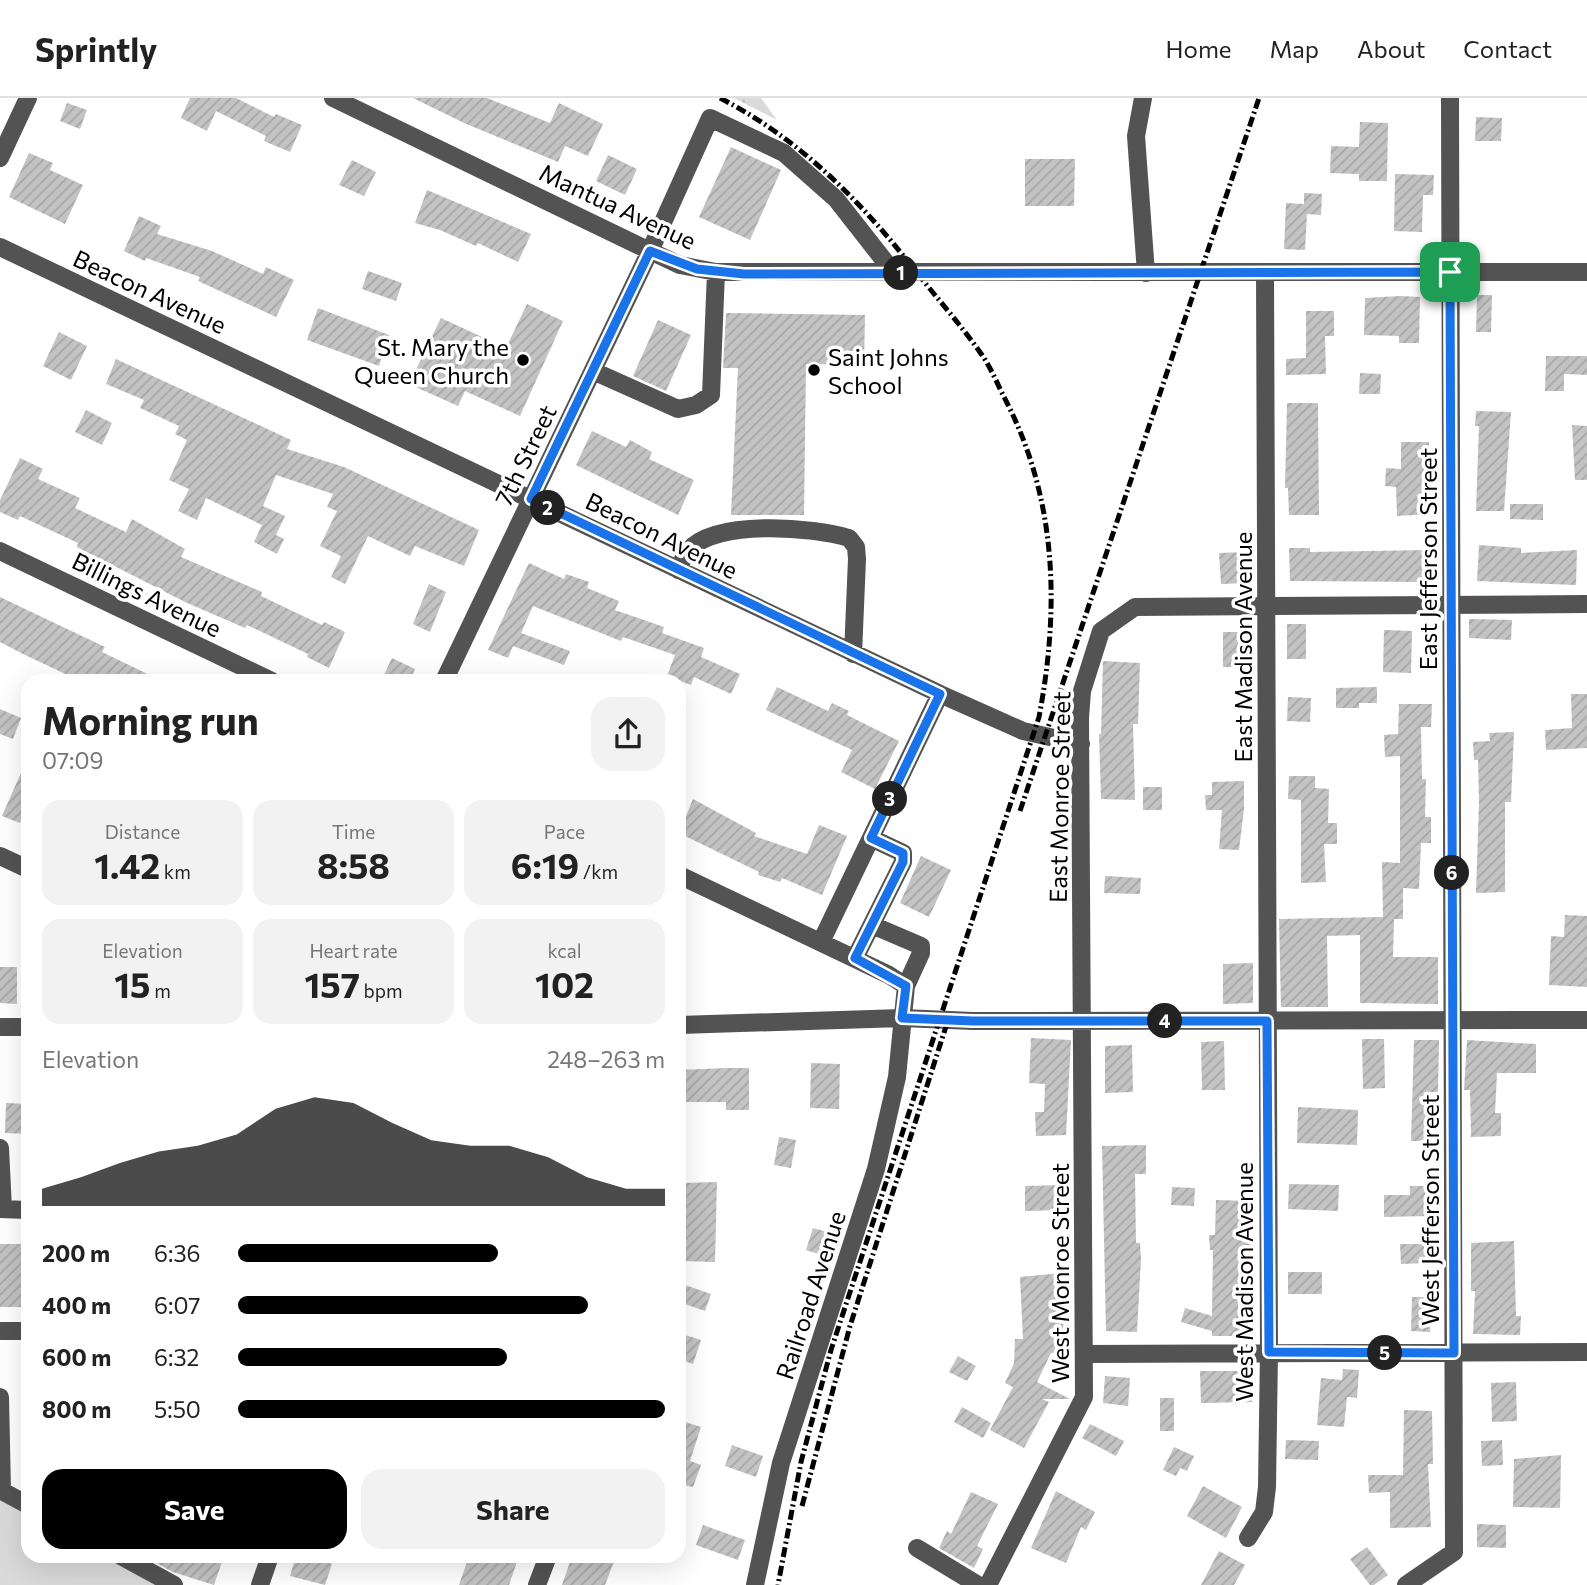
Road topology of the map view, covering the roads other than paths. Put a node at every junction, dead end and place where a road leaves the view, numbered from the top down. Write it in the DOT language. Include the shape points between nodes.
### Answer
graph roads {
  1 [pos="28,98"];
  2 [pos="333,98"];
  3 [pos="1143,98"];
  4 [pos="1450,98"];
  5 [pos="0,158"];
  6 [pos="0,247"];
  7 [pos="650,251"];
  8 [pos="716,272"];
  9 [pos="1450,272"];
  10 [pos="1587,272"];
  11 [pos="894,273"];
  12 [pos="1146,273"];
  13 [pos="1265,274"];
  14 [pos="593,371"];
  15 [pos="531,499"];
  16 [pos="0,551"];
  17 [pos="678,570"];
  18 [pos="1451,604"];
  19 [pos="1587,604"];
  20 [pos="1266,605"];
  21 [pos="853,654"];
  22 [pos="257,674"];
  23 [pos="447,674"];
  24 [pos="940,694"];
  25 [pos="1081,744"];
  26 [pos="871,838"];
  27 [pos="0,856"];
  28 [pos="21,866"];
  29 [pos="686,878"];
  30 [pos="872,925"];
  31 [pos="821,942"];
  32 [pos="855,958"];
  33 [pos="906,986"];
  34 [pos="902,1018"];
  35 [pos="1452,1020"];
  36 [pos="1587,1020"];
  37 [pos="1083,1021"];
  38 [pos="1267,1021"];
  39 [pos="686,1025"];
  40 [pos="0,1027"];
  41 [pos="21,1027"];
  42 [pos="0,1147"];
  43 [pos="1,1209"];
  44 [pos="21,1210"];
  45 [pos="0,1331"];
  46 [pos="21,1331"];
  47 [pos="1269,1352"];
  48 [pos="1587,1352"];
  49 [pos="1454,1353"];
  50 [pos="1084,1354"];
  51 [pos="0,1397"];
  52 [pos="1,1490"];
  53 [pos="21,1501"];
  54 [pos="1248,1538"];
  55 [pos="917,1548"];
  56 [pos="134,1563"];
  57 [pos="268,1563"];
  58 [pos="545,1563"];
  59 [pos="174,1585"];
  60 [pos="260,1585"];
  61 [pos="537,1585"];
  62 [pos="755,1585"];
  63 [pos="978,1585"];
  64 [pos="988,1585"];
  65 [pos="1406,1585"];
  1 -- 5 [label="street"];
  2 -- 7 [label="street, Mantua Avenue"];
  3 -- 12 [label="street" via="1136,136"];
  4 -- 9 [label="street, East Jefferson Street"];
  6 -- 15 [label="street, Beacon Avenue"];
  7 -- 8 [label="street, Mantua Avenue" via="680,265"];
  7 -- 11 [label="street, 7th Street" via="710,118 784,153 836,200"];
  7 -- 14 [label="street, 7th Street"];
  8 -- 11 [label="street, Mantua Avenue"];
  8 -- 14 [label="street" via="710,395 696,405 678,409"];
  9 -- 10 [label="street, Mantua Avenue"];
  9 -- 13 [label="street, Mantua Avenue"];
  9 -- 18 [label="street, East Jefferson Street"];
  11 -- 12 [label="street, Mantua Avenue"];
  12 -- 13 [label="street, Mantua Avenue"];
  13 -- 20 [label="street, East Madison Avenue"];
  14 -- 15 [label="street, 7th Street"];
  15 -- 17 [label="street, Beacon Avenue"];
  15 -- 23 [label="street, 7th Street"];
  16 -- 22 [label="street, Billings Avenue"];
  17 -- 21 [label="street, Beacon Avenue"];
  17 -- 21 [label="street" via="689,549 727,531 804,531 849,538 857,559"];
  18 -- 19 [label="street"];
  18 -- 20 [label="street"];
  18 -- 35 [label="street, East Jefferson Street"];
  20 -- 25 [label="street, East Monroe Street" via="1135,607 1101,631 1082,691"];
  20 -- 38 [label="street, East Madison Avenue"];
  21 -- 24 [label="street, Beacon Avenue"];
  24 -- 25 [label="street, Beacon Avenue" via="1023,731"];
  24 -- 26 [label="street"];
  25 -- 37 [label="street, East Monroe Street"];
  26 -- 30 [label="street" via="903,853 903,862"];
  26 -- 31 [label="street"];
  27 -- 28 [label="street"];
  29 -- 31 [label="street"];
  30 -- 32 [label="street"];
  30 -- 33 [label="street" via="921,946"];
  31 -- 32 [label="street"];
  32 -- 33 [label="street"];
  33 -- 34 [label="street"];
  34 -- 37 [label="street"];
  34 -- 39 [label="street"];
  34 -- 62 [label="street, Railroad Avenue" via="897,1077 876,1169 781,1463"];
  35 -- 36 [label="street"];
  35 -- 38 [label="street"];
  35 -- 49 [label="street, West Jefferson Street"];
  37 -- 38 [label="street"];
  37 -- 50 [label="street, West Monroe Street"];
  38 -- 47 [label="street, West Madison Avenue"];
  40 -- 41 [label="street"];
  42 -- 43 [label="street"];
  43 -- 44 [label="street"];
  45 -- 46 [label="street"];
  47 -- 49 [label="street"];
  47 -- 50 [label="street"];
  47 -- 54 [label="street, West Madison Avenue" via="1267,1487 1264,1512"];
  48 -- 49 [label="street"];
  49 -- 65 [label="street, West Jefferson Street" via="1454,1552"];
  50 -- 64 [label="street, West Monroe Street" via="1084,1397"];
  51 -- 52 [label="street"];
  52 -- 53 [label="street"];
  55 -- 63 [label="street"];
  56 -- 59 [label="street"];
  57 -- 60 [label="street"];
  58 -- 61 [label="street"];
}
